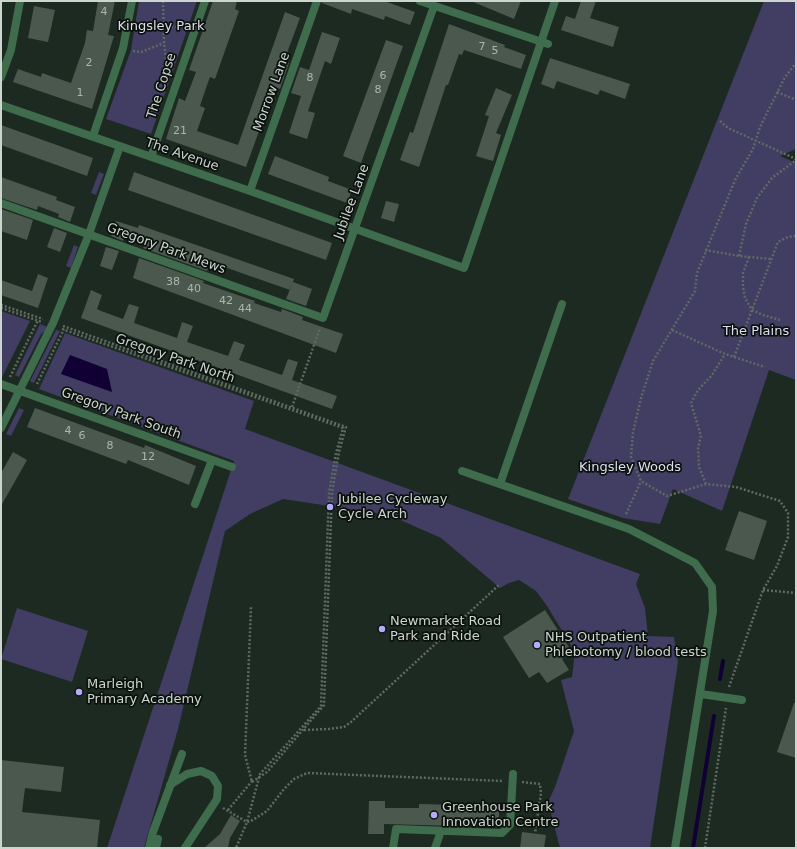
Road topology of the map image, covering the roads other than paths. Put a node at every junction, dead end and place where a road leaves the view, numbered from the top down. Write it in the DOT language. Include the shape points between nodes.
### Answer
graph roads {
  1 [pos="20,1"];
  2 [pos="132,1"];
  3 [pos="205,1"];
  4 [pos="317,1"];
  5 [pos="555,1"];
  6 [pos="427,3"];
  7 [pos="544,42"];
  8 [pos="1,77"];
  9 [pos="1,105"];
  10 [pos="93,136"];
  11 [pos="120,146"];
  12 [pos="151,157"];
  13 [pos="250,191"];
  14 [pos="1,203"];
  15 [pos="355,228"];
  16 [pos="89,234"];
  17 [pos="562,304"];
  18 [pos="323,318"];
  19 [pos="1,384"];
  20 [pos="20,391"];
  21 [pos="1,428"];
  22 [pos="212,460"];
  23 [pos="232,467"];
  24 [pos="462,470"];
  25 [pos="500,484"];
  26 [pos="195,504"];
  27 [pos="701,694"];
  28 [pos="742,700"];
  29 [pos="182,754"];
  30 [pos="513,778"];
  31 [pos="170,786"];
  32 [pos="442,831"];
  33 [pos="158,840"];
  34 [pos="149,848"];
  35 [pos="156,848"];
  36 [pos="185,848"];
  37 [pos="393,848"];
  38 [pos="435,848"];
  39 [pos="676,848"];
  1 -- 8 [label="street" via="11,50"];
  2 -- 10 [label="street" via="123,48"];
  3 -- 12 [label="street, The Copse"];
  4 -- 13 [label="street, Morrow Lane"];
  5 -- 7 [label="street"];
  6 -- 7 [label="street"];
  6 -- 15 [label="street, Jubilee Lane"];
  7 -- 15 [label="street, The Avenue" via="464,268"];
  9 -- 10 [label="street, The Avenue"];
  10 -- 11 [label="street, The Avenue"];
  11 -- 12 [label="street, The Avenue"];
  11 -- 16 [label="street"];
  12 -- 13 [label="street, The Avenue"];
  13 -- 15 [label="street, The Avenue"];
  14 -- 16 [label="street, Gregory Park Mews"];
  15 -- 18 [label="street, Jubilee Lane"];
  16 -- 18 [label="street, Gregory Park Mews"];
  16 -- 20 [label="street" via="53,324"];
  17 -- 25 [label="street"];
  19 -- 20 [label="street, Gregory Park South"];
  20 -- 21 [label="street"];
  20 -- 22 [label="street, Gregory Park South"];
  22 -- 23 [label="street, Gregory Park South"];
  22 -- 26 [label="street"];
  24 -- 25 [label="street"];
  25 -- 27 [label="street" via="629,529 695,563 712,587 714,612"];
  27 -- 28 [label="street"];
  27 -- 39 [label="street"];
  29 -- 31 [label="street"];
  30 -- 32 [label="street" via="510,825 502,833"];
  31 -- 34 [label="street"];
  31 -- 36 [label="street" via="186,774 201,771 212,776 218,786 217,799"];
  32 -- 37 [label="street" via="396,829"];
  32 -- 38 [label="street"];
  33 -- 35 [label="street"];
}
